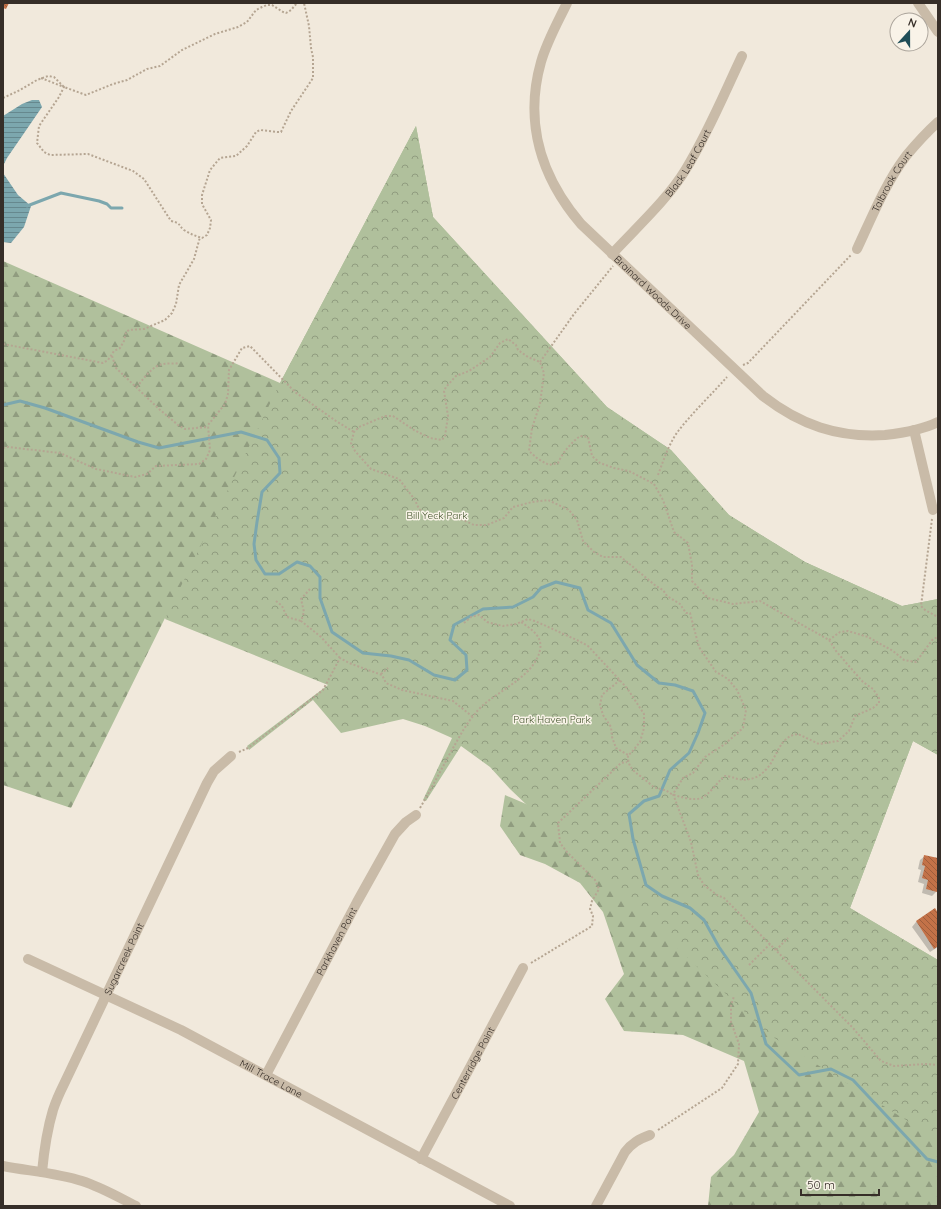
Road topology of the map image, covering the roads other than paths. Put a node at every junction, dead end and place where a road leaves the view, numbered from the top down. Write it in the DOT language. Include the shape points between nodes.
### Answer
graph roads {
  1 [pos="567,3"];
  2 [pos="918,3"];
  3 [pos="938,32"];
  4 [pos="742,56"];
  5 [pos="938,122"];
  6 [pos="857,249"];
  7 [pos="615,257"];
  8 [pos="938,422"];
  9 [pos="914,430"];
  10 [pos="933,510"];
  11 [pos="231,756"];
  12 [pos="416,815"];
  13 [pos="28,959"];
  14 [pos="523,968"];
  15 [pos="106,995"];
  16 [pos="266,1075"];
  17 [pos="650,1135"];
  18 [pos="421,1159"];
  19 [pos="3,1166"];
  20 [pos="42,1172"];
  21 [pos="136,1206"];
  22 [pos="510,1206"];
  23 [pos="596,1206"];
  1 -- 7 [label="street, Brainard Woods Drive" via="540,68 535,99 537,138 545,167 559,195 580,224"];
  2 -- 3 [label="street"];
  4 -- 7 [label="street, Black Leaf Court" via="686,169"];
  5 -- 6 [label="street, Talbrook Court" via="906,156"];
  7 -- 9 [label="street, Brainard Woods Drive" via="772,403 796,418 830,431 846,434 869,436"];
  8 -- 9 [label="street, Brainard Woods Drive"];
  9 -- 10 [label="street"];
  11 -- 15 [label="street, Sugarcreek Point" via="214,771 206,783"];
  12 -- 16 [label="street, Parkhaven Point" via="395,834"];
  13 -- 15 [label="street, Mill Trace Lane"];
  14 -- 18 [label="street, Centerridge Point"];
  15 -- 16 [label="street, Mill Trace Lane" via="181,1030"];
  15 -- 20 [label="street, Sugarcreek Point" via="53,1109"];
  16 -- 18 [label="street, Mill Trace Lane"];
  17 -- 23 [label="street" via="638,1139 625,1152"];
  18 -- 22 [label="street, Mill Trace Lane"];
  19 -- 20 [label="street"];
  20 -- 21 [label="street" via="82,1181"];
}
